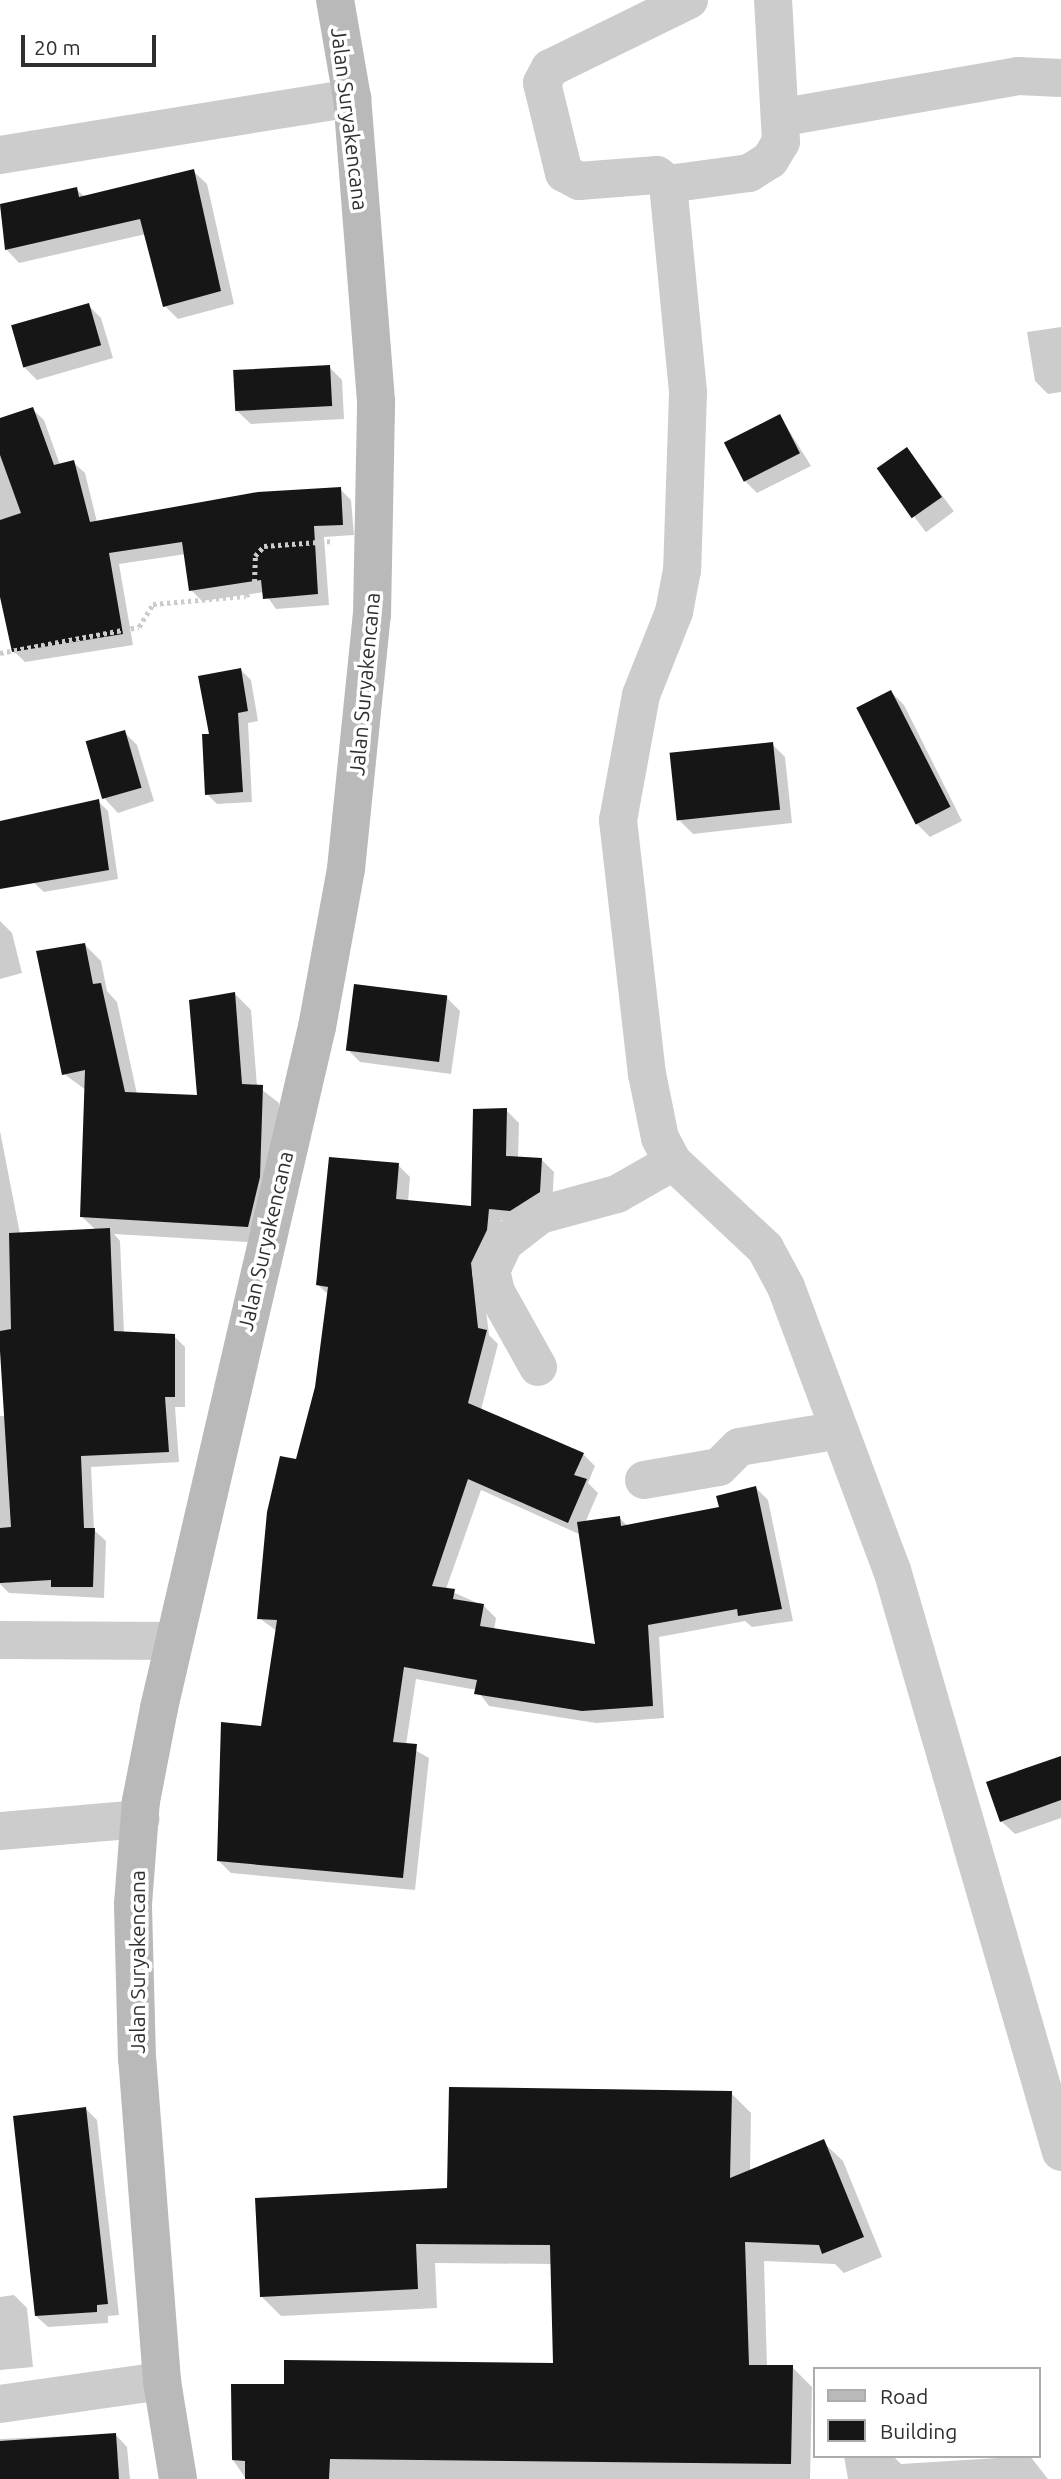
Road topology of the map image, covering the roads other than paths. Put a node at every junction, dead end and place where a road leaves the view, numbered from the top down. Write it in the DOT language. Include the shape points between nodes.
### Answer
graph roads {
  1 [pos="335,0"];
  2 [pos="689,0"];
  3 [pos="773,0"];
  4 [pos="1061,78"];
  5 [pos="352,98"];
  6 [pos="784,117"];
  7 [pos="0,155"];
  8 [pos="668,184"];
  9 [pos="673,1162"];
  10 [pos="538,1367"];
  11 [pos="839,1430"];
  12 [pos="644,1480"];
  13 [pos="0,1640"];
  14 [pos="174,1641"];
  15 [pos="140,1819"];
  16 [pos="0,1831"];
  17 [pos="1061,2152"];
  18 [pos="162,2381"];
  19 [pos="0,2404"];
  20 [pos="178,2479"];
  1 -- 5 [label="street, Jalan Suryakencana"];
  2 -- 8 [label="street" via="543,78 564,173 579,181 657,175"];
  3 -- 6 [label="street"];
  4 -- 6 [label="street" via="1018,76"];
  5 -- 7 [label="street"];
  5 -- 14 [label="street, Jalan Suryakencana" via="376,401 372,615 341,895 317,1027"];
  6 -- 8 [label="street" via="781,142 770,160 749,173"];
  8 -- 9 [label="street" via="688,393 682,570 674,612 641,695 618,820 647,1074 660,1138"];
  9 -- 10 [label="street" via="617,1194 540,1215 504,1243 491,1271 496,1292"];
  9 -- 11 [label="street" via="765,1248"];
  11 -- 12 [label="street" via="739,1447 719,1467"];
  11 -- 17 [label="street" via="892,1570"];
  13 -- 14 [label="street"];
  14 -- 15 [label="street, Jalan Suryakencana"];
  15 -- 16 [label="street"];
  15 -- 18 [label="street, Jalan Suryakencana" via="133,1904 137,2059"];
  18 -- 19 [label="street"];
  18 -- 20 [label="street, Jalan Suryakencana"];
}
